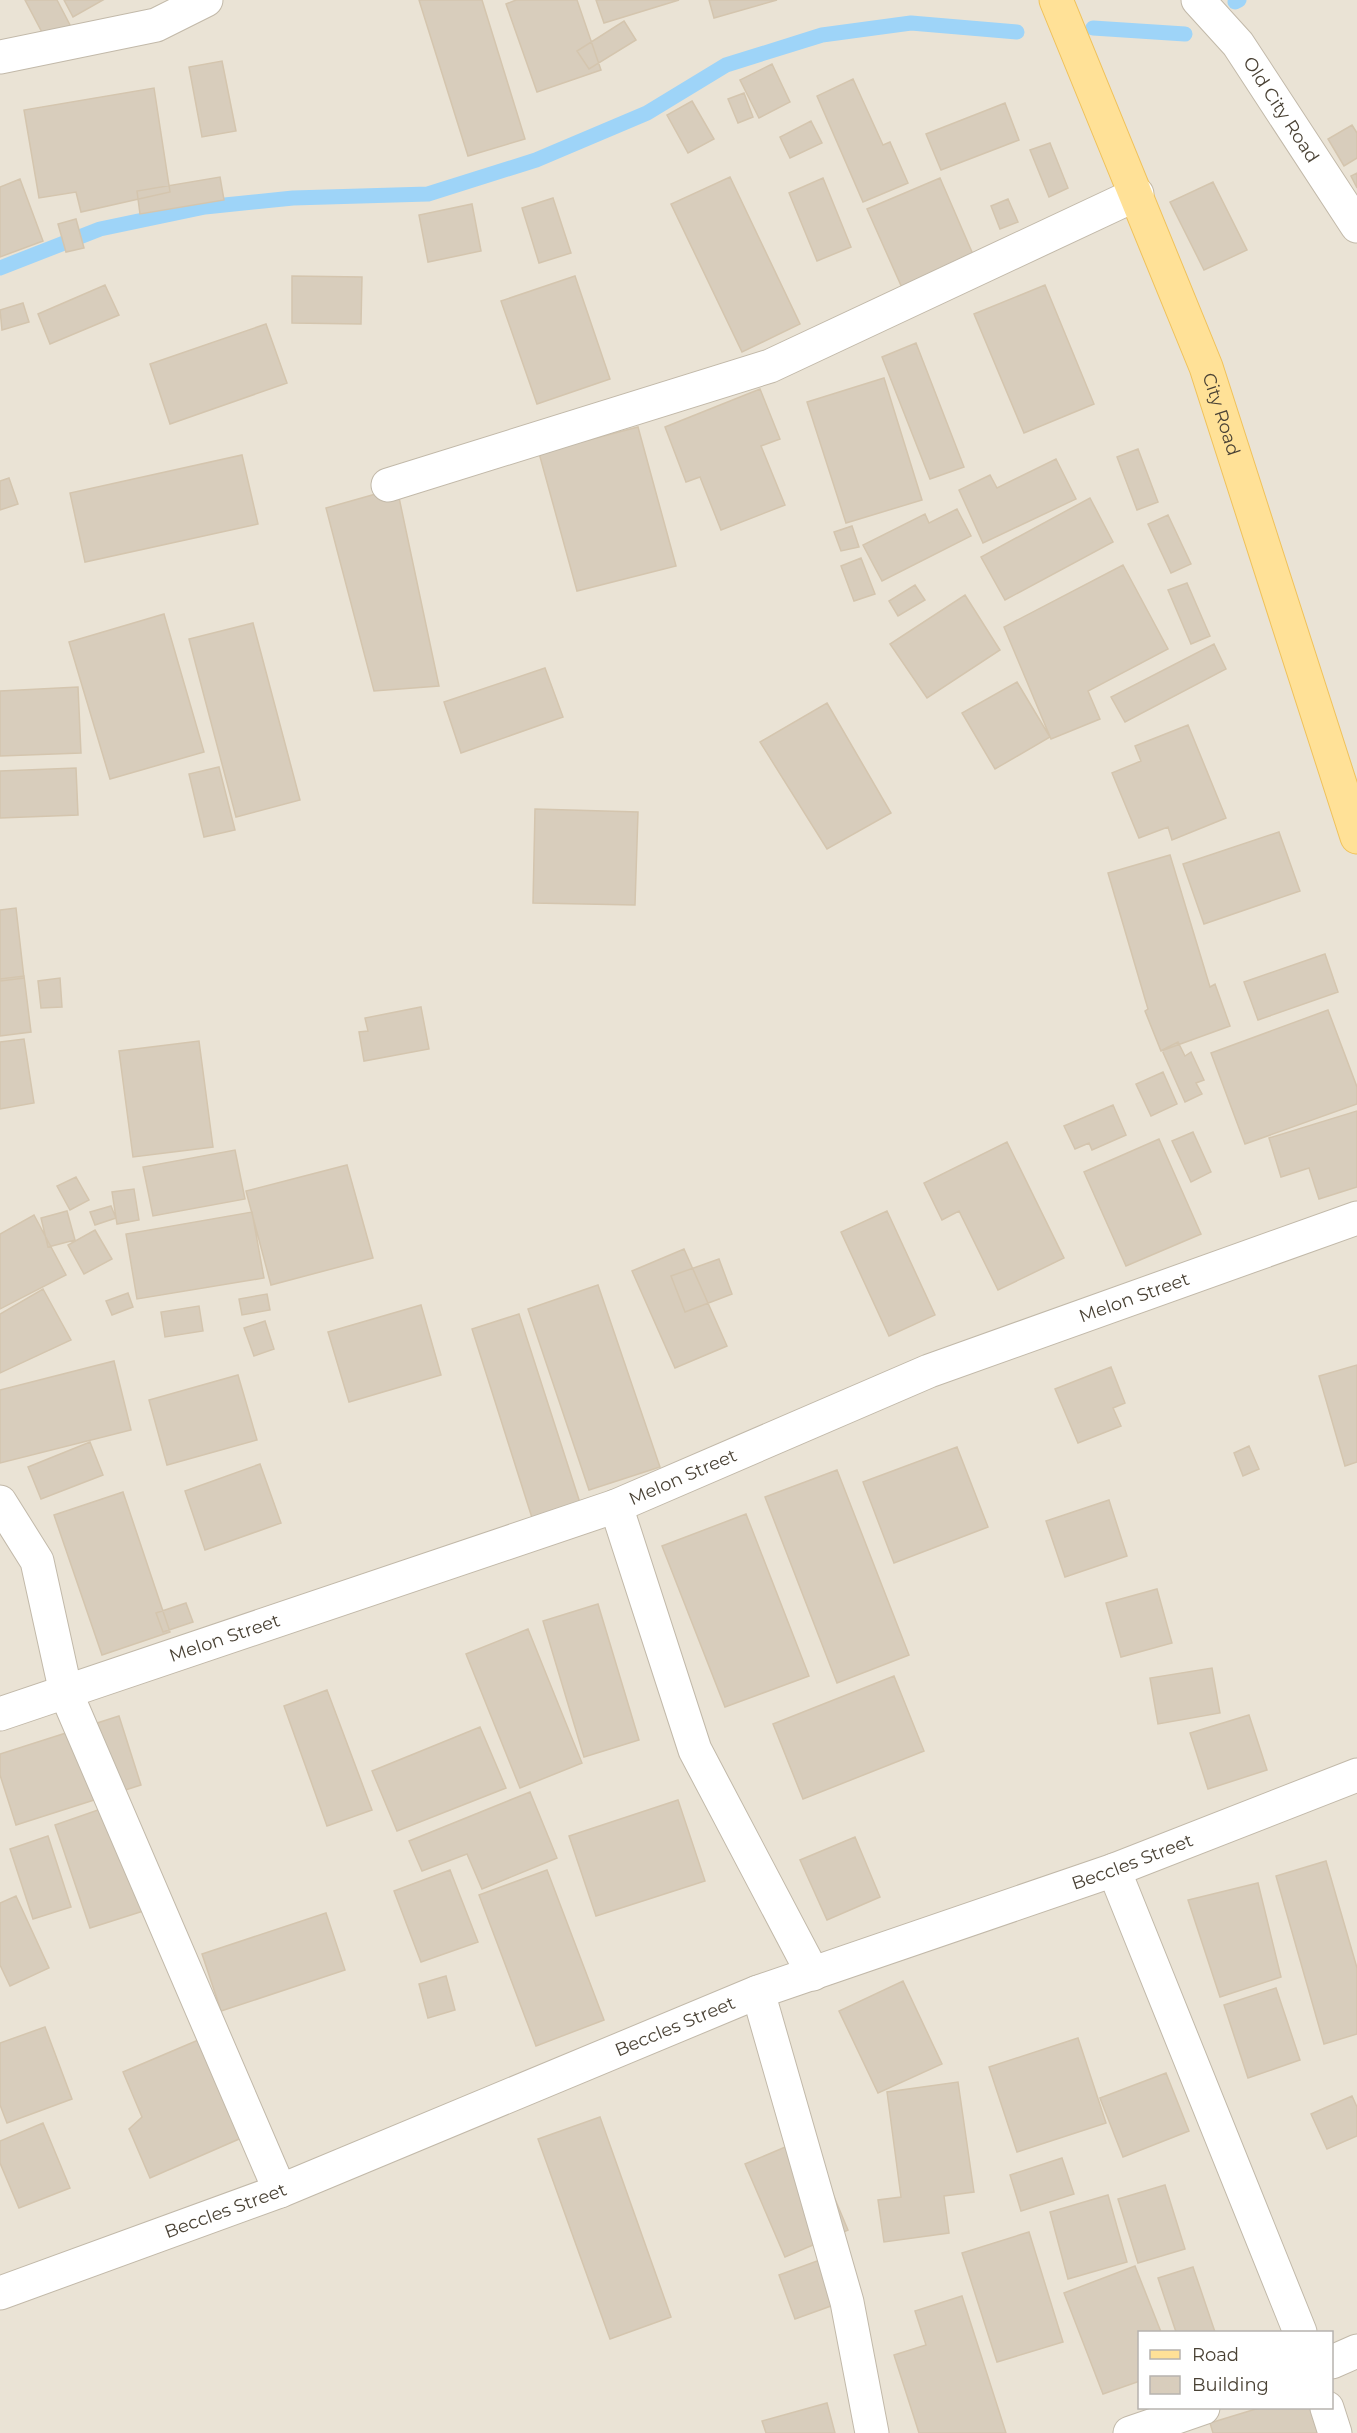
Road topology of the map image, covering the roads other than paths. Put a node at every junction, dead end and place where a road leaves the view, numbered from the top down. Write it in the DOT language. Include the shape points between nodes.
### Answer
graph roads {
  1 [pos="206,0"];
  2 [pos="1056,0"];
  3 [pos="1198,0"];
  4 [pos="0,57"];
  5 [pos="1137,194"];
  6 [pos="1357,226"];
  7 [pos="388,485"];
  8 [pos="1357,837"];
  9 [pos="1357,1218"];
  10 [pos="0,1502"];
  11 [pos="616,1506"];
  12 [pos="66,1693"];
  13 [pos="0,1714"];
  14 [pos="1357,1775"];
  15 [pos="1114,1870"];
  16 [pos="813,1974"];
  17 [pos="758,1992"];
  18 [pos="280,2191"];
  19 [pos="0,2293"];
  20 [pos="1300,2331"];
  21 [pos="1357,2351"];
  22 [pos="1333,2362"];
  23 [pos="1200,2409"];
  24 [pos="1327,2409"];
  25 [pos="872,2433"];
  26 [pos="1130,2433"];
  27 [pos="1335,2433"];
  1 -- 4 [label="street" via="156,25"];
  2 -- 5 [label="main road, City Road"];
  3 -- 6 [label="street, Old City Road" via="1238,44"];
  5 -- 7 [label="street" via="770,366"];
  5 -- 8 [label="main road, City Road" via="1206,367"];
  9 -- 11 [label="street, Melon Street" via="929,1371"];
  10 -- 12 [label="street" via="37,1561"];
  11 -- 12 [label="street, Melon Street"];
  11 -- 16 [label="street" via="695,1750"];
  12 -- 13 [label="street, Melon Street"];
  12 -- 18 [label="street"];
  14 -- 15 [label="street, Beccles Street"];
  15 -- 16 [label="street, Beccles Street"];
  15 -- 20 [label="street"];
  16 -- 17 [label="street, Beccles Street"];
  17 -- 18 [label="street, Beccles Street"];
  17 -- 25 [label="street" via="847,2302"];
  18 -- 19 [label="street, Beccles Street"];
  21 -- 22 [label="street"];
  23 -- 26 [label="street"];
  24 -- 27 [label="street"];
}
